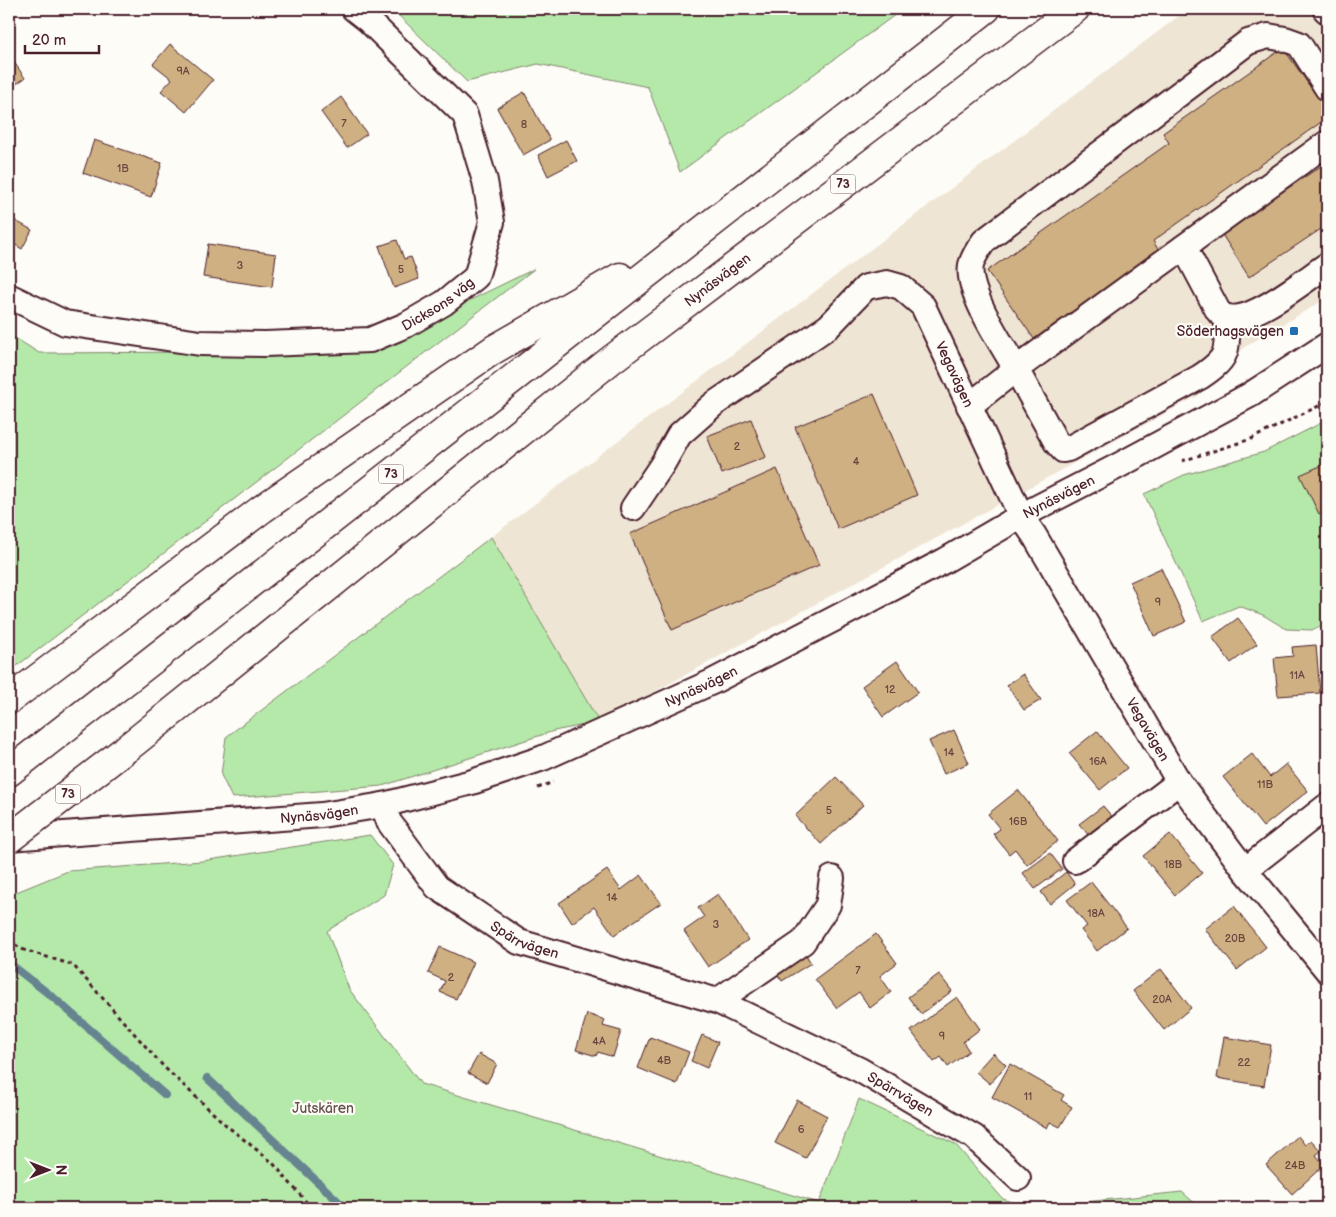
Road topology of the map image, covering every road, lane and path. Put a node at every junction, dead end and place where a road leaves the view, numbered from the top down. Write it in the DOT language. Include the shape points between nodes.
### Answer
graph roads {
  1 [pos="354,9"];
  2 [pos="986,9"];
  3 [pos="1075,9"];
  4 [pos="1327,88"];
  5 [pos="1327,143"];
  6 [pos="708,226"];
  7 [pos="1184,247"];
  8 [pos="1327,265"];
  9 [pos="9,296"];
  10 [pos="1227,317"];
  11 [pos="1327,344"];
  12 [pos="1016,368"];
  13 [pos="969,406"];
  14 [pos="634,508"];
  15 [pos="1021,516"];
  16 [pos="15,696"];
  17 [pos="9,772"];
  18 [pos="1180,782"];
  19 [pos="383,805"];
  20 [pos="1327,806"];
  21 [pos="9,838"];
  22 [pos="1075,861"];
  23 [pos="1245,870"];
  24 [pos="832,878"];
  25 [pos="9,940"];
  26 [pos="1327,970"];
  27 [pos="717,1001"];
  28 [pos="1018,1178"];
  29 [pos="310,1208"];
  1 -- 9 [label="street, Dicksons väg" via="465,115 485,181 492,222 476,277 444,303 406,325 370,340 209,343 141,335 65,323"];
  2 -- 6 [label="highway, 73"];
  3 -- 21 [label="highway, Nynäsvägen / 73, bridge" via="611,360 126,749"];
  4 -- 12 [label="street" via="1299,44 1268,36 1248,42 984,241 971,265 972,285"];
  5 -- 7 [label="street"];
  6 -- 16 [label="highway" via="493,350 262,509"];
  6 -- 17 [label="highway, 73"];
  7 -- 10 [label="street" via="1218,311"];
  7 -- 12 [label="street"];
  8 -- 10 [label="street" via="1259,311"];
  10 -- 12 [label="street" via="1227,351 1218,365 1068,449 1063,450 1056,442"];
  11 -- 15 [label="street, Nynäsvägen" via="1250,395"];
  12 -- 13 [label="street"];
  13 -- 14 [label="street, Vegavägen" via="923,306 900,287 886,282 866,287 829,326 714,404 679,435"];
  13 -- 15 [label="street, Vegavägen"];
  15 -- 18 [label="street, Vegavägen"];
  15 -- 19 [label="street, Nynäsvägen" via="944,561 712,682 543,758 472,782"];
  18 -- 22 [label="street"];
  18 -- 23 [label="street, Vegavägen"];
  19 -- 21 [label="street, Nynäsvägen" via="322,815"];
  19 -- 27 [label="street, Spärrvägen" via="389,822 438,887 519,942"];
  20 -- 23 [label="street"];
  23 -- 26 [label="street, Vegavägen"];
  24 -- 27 [label="street" via="828,906 803,942"];
  25 -- 29 [label="path" via="21,949 74,965 164,1066 227,1126 272,1162"];
  27 -- 28 [label="street, Spärrvägen" via="860,1070 966,1132"];
}
